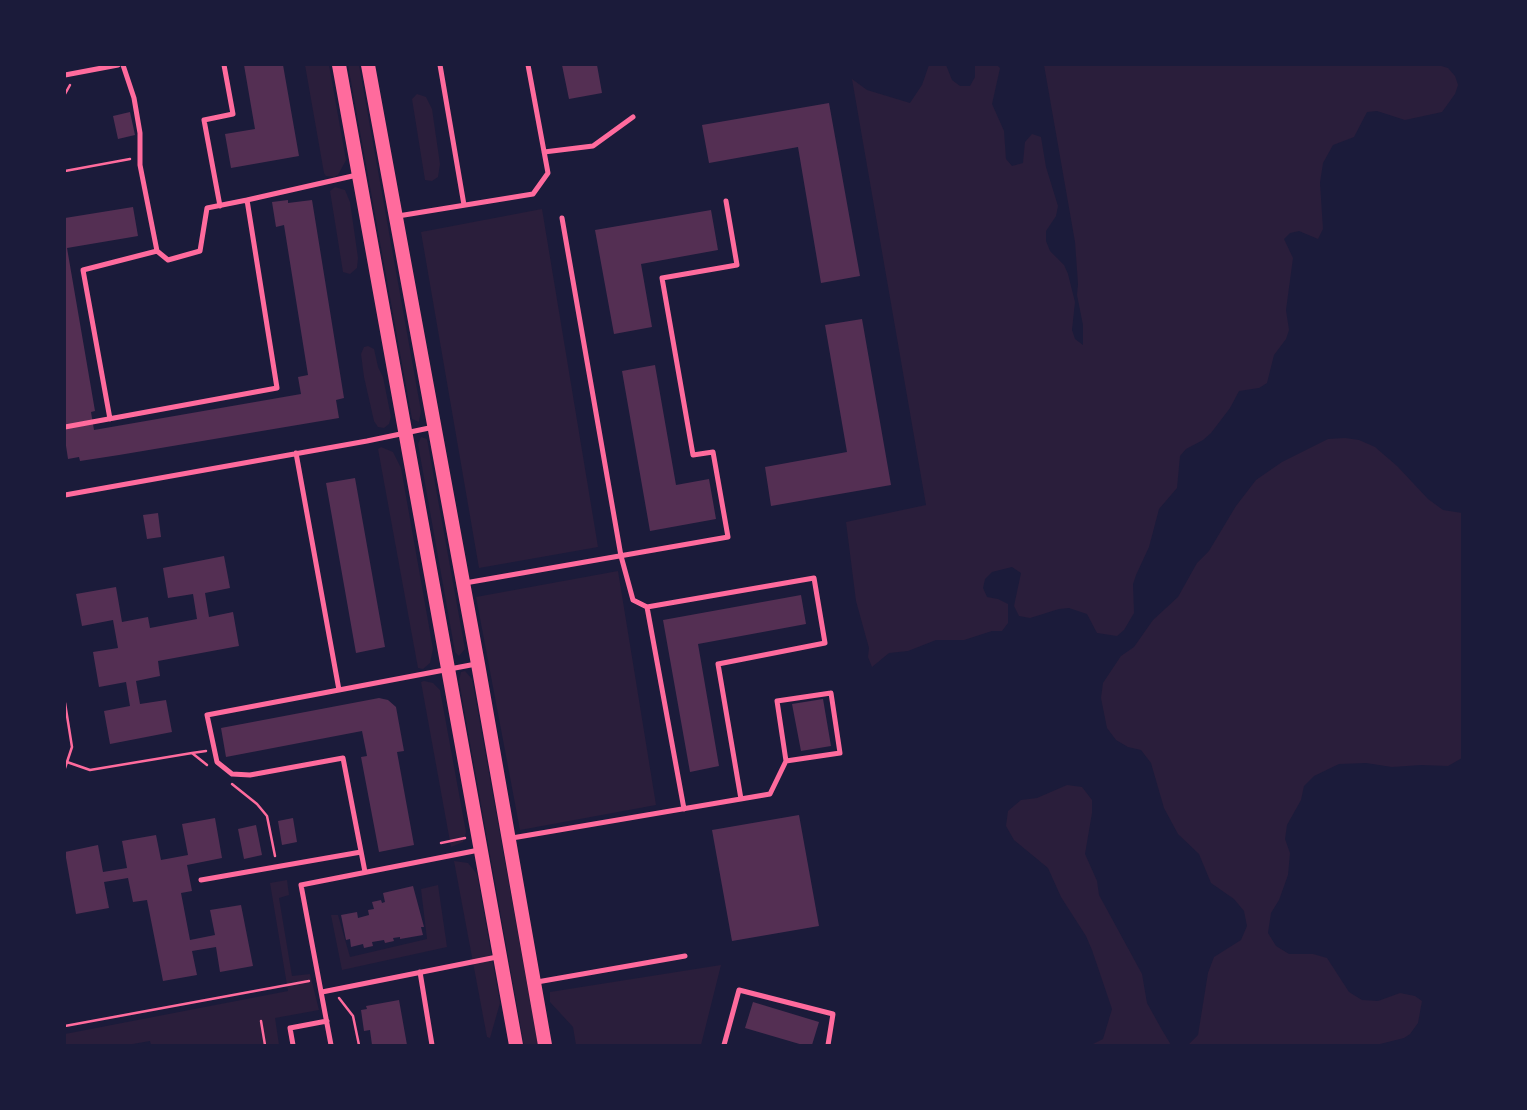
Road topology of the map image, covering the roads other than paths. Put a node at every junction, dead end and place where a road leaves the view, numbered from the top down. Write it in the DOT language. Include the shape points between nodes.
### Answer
graph roads {
  1 [pos="81,65"];
  2 [pos="120,65"];
  3 [pos="224,65"];
  4 [pos="339,65"];
  5 [pos="368,65"];
  6 [pos="440,65"];
  7 [pos="528,65"];
  8 [pos="78,72"];
  9 [pos="65,75"];
  10 [pos="633,117"];
  11 [pos="544,152"];
  12 [pos="358,175"];
  13 [pos="247,200"];
  14 [pos="726,201"];
  15 [pos="464,205"];
  16 [pos="220,206"];
  17 [pos="395,217"];
  18 [pos="562,218"];
  19 [pos="158,251"];
  20 [pos="110,419"];
  21 [pos="65,427"];
  22 [pos="434,427"];
  23 [pos="407,432"];
  24 [pos="296,453"];
  25 [pos="65,495"];
  26 [pos="621,556"];
  27 [pos="464,584"];
  28 [pos="647,607"];
  29 [pos="478,664"];
  30 [pos="450,669"];
  31 [pos="339,690"];
  32 [pos="786,761"];
  33 [pos="741,799"];
  34 [pos="684,808"];
  35 [pos="509,838"];
  36 [pos="482,849"];
  37 [pos="361,852"];
  38 [pos="365,872"];
  39 [pos="201,880"];
  40 [pos="500,956"];
  41 [pos="685,956"];
  42 [pos="420,972"];
  43 [pos="533,983"];
  44 [pos="322,992"];
  45 [pos="327,1021"];
  46 [pos="293,1045"];
  47 [pos="331,1045"];
  48 [pos="432,1045"];
  49 [pos="516,1045"];
  50 [pos="545,1045"];
  51 [pos="723,1045"];
  52 [pos="828,1045"];
  1 -- 8 [label="lane"];
  2 -- 8 [label="lane"];
  2 -- 19 [label="lane" via="134,97"];
  3 -- 16 [label="lane" via="233,114 204,120"];
  4 -- 12 [label="main road"];
  5 -- 17 [label="main road"];
  6 -- 15 [label="lane"];
  7 -- 11 [label="lane"];
  8 -- 9 [label="lane"];
  10 -- 11 [label="lane" via="593,146"];
  11 -- 15 [label="lane" via="548,173 533,194"];
  12 -- 13 [label="lane"];
  12 -- 23 [label="main road"];
  13 -- 16 [label="lane"];
  13 -- 20 [label="lane" via="277,388"];
  14 -- 26 [label="lane" via="737,265 662,278 693,455 713,452 728,537"];
  15 -- 17 [label="lane"];
  16 -- 19 [label="lane" via="206,208 200,251 167,260"];
  17 -- 22 [label="main road"];
  18 -- 26 [label="lane"];
  19 -- 20 [label="lane" via="83,270"];
  20 -- 21 [label="lane"];
  22 -- 23 [label="lane"];
  22 -- 27 [label="main road"];
  23 -- 24 [label="lane"];
  23 -- 30 [label="main road"];
  24 -- 25 [label="lane"];
  24 -- 31 [label="lane"];
  26 -- 27 [label="lane"];
  26 -- 28 [label="lane" via="633,600"];
  27 -- 29 [label="main road"];
  28 -- 33 [label="lane" via="814,579 825,642 718,664"];
  28 -- 34 [label="lane"];
  29 -- 30 [label="lane"];
  29 -- 35 [label="main road"];
  30 -- 31 [label="lane"];
  30 -- 36 [label="main road"];
  31 -- 37 [label="lane" via="206,715 217,762 232,775 343,758"];
  32 -- 32 [label="lane" via="777,701 831,693 840,753"];
  32 -- 33 [label="lane" via="770,794"];
  33 -- 34 [label="lane"];
  34 -- 35 [label="lane"];
  35 -- 43 [label="main road"];
  36 -- 38 [label="lane"];
  36 -- 40 [label="main road"];
  37 -- 38 [label="lane"];
  37 -- 39 [label="lane"];
  38 -- 44 [label="lane" via="301,885"];
  40 -- 42 [label="lane"];
  40 -- 49 [label="main road"];
  41 -- 43 [label="lane"];
  42 -- 44 [label="lane"];
  42 -- 48 [label="lane"];
  43 -- 50 [label="main road"];
  44 -- 45 [label="lane"];
  45 -- 46 [label="lane" via="290,1028"];
  45 -- 47 [label="lane"];
  51 -- 52 [label="lane" via="739,990 833,1014"];
}
